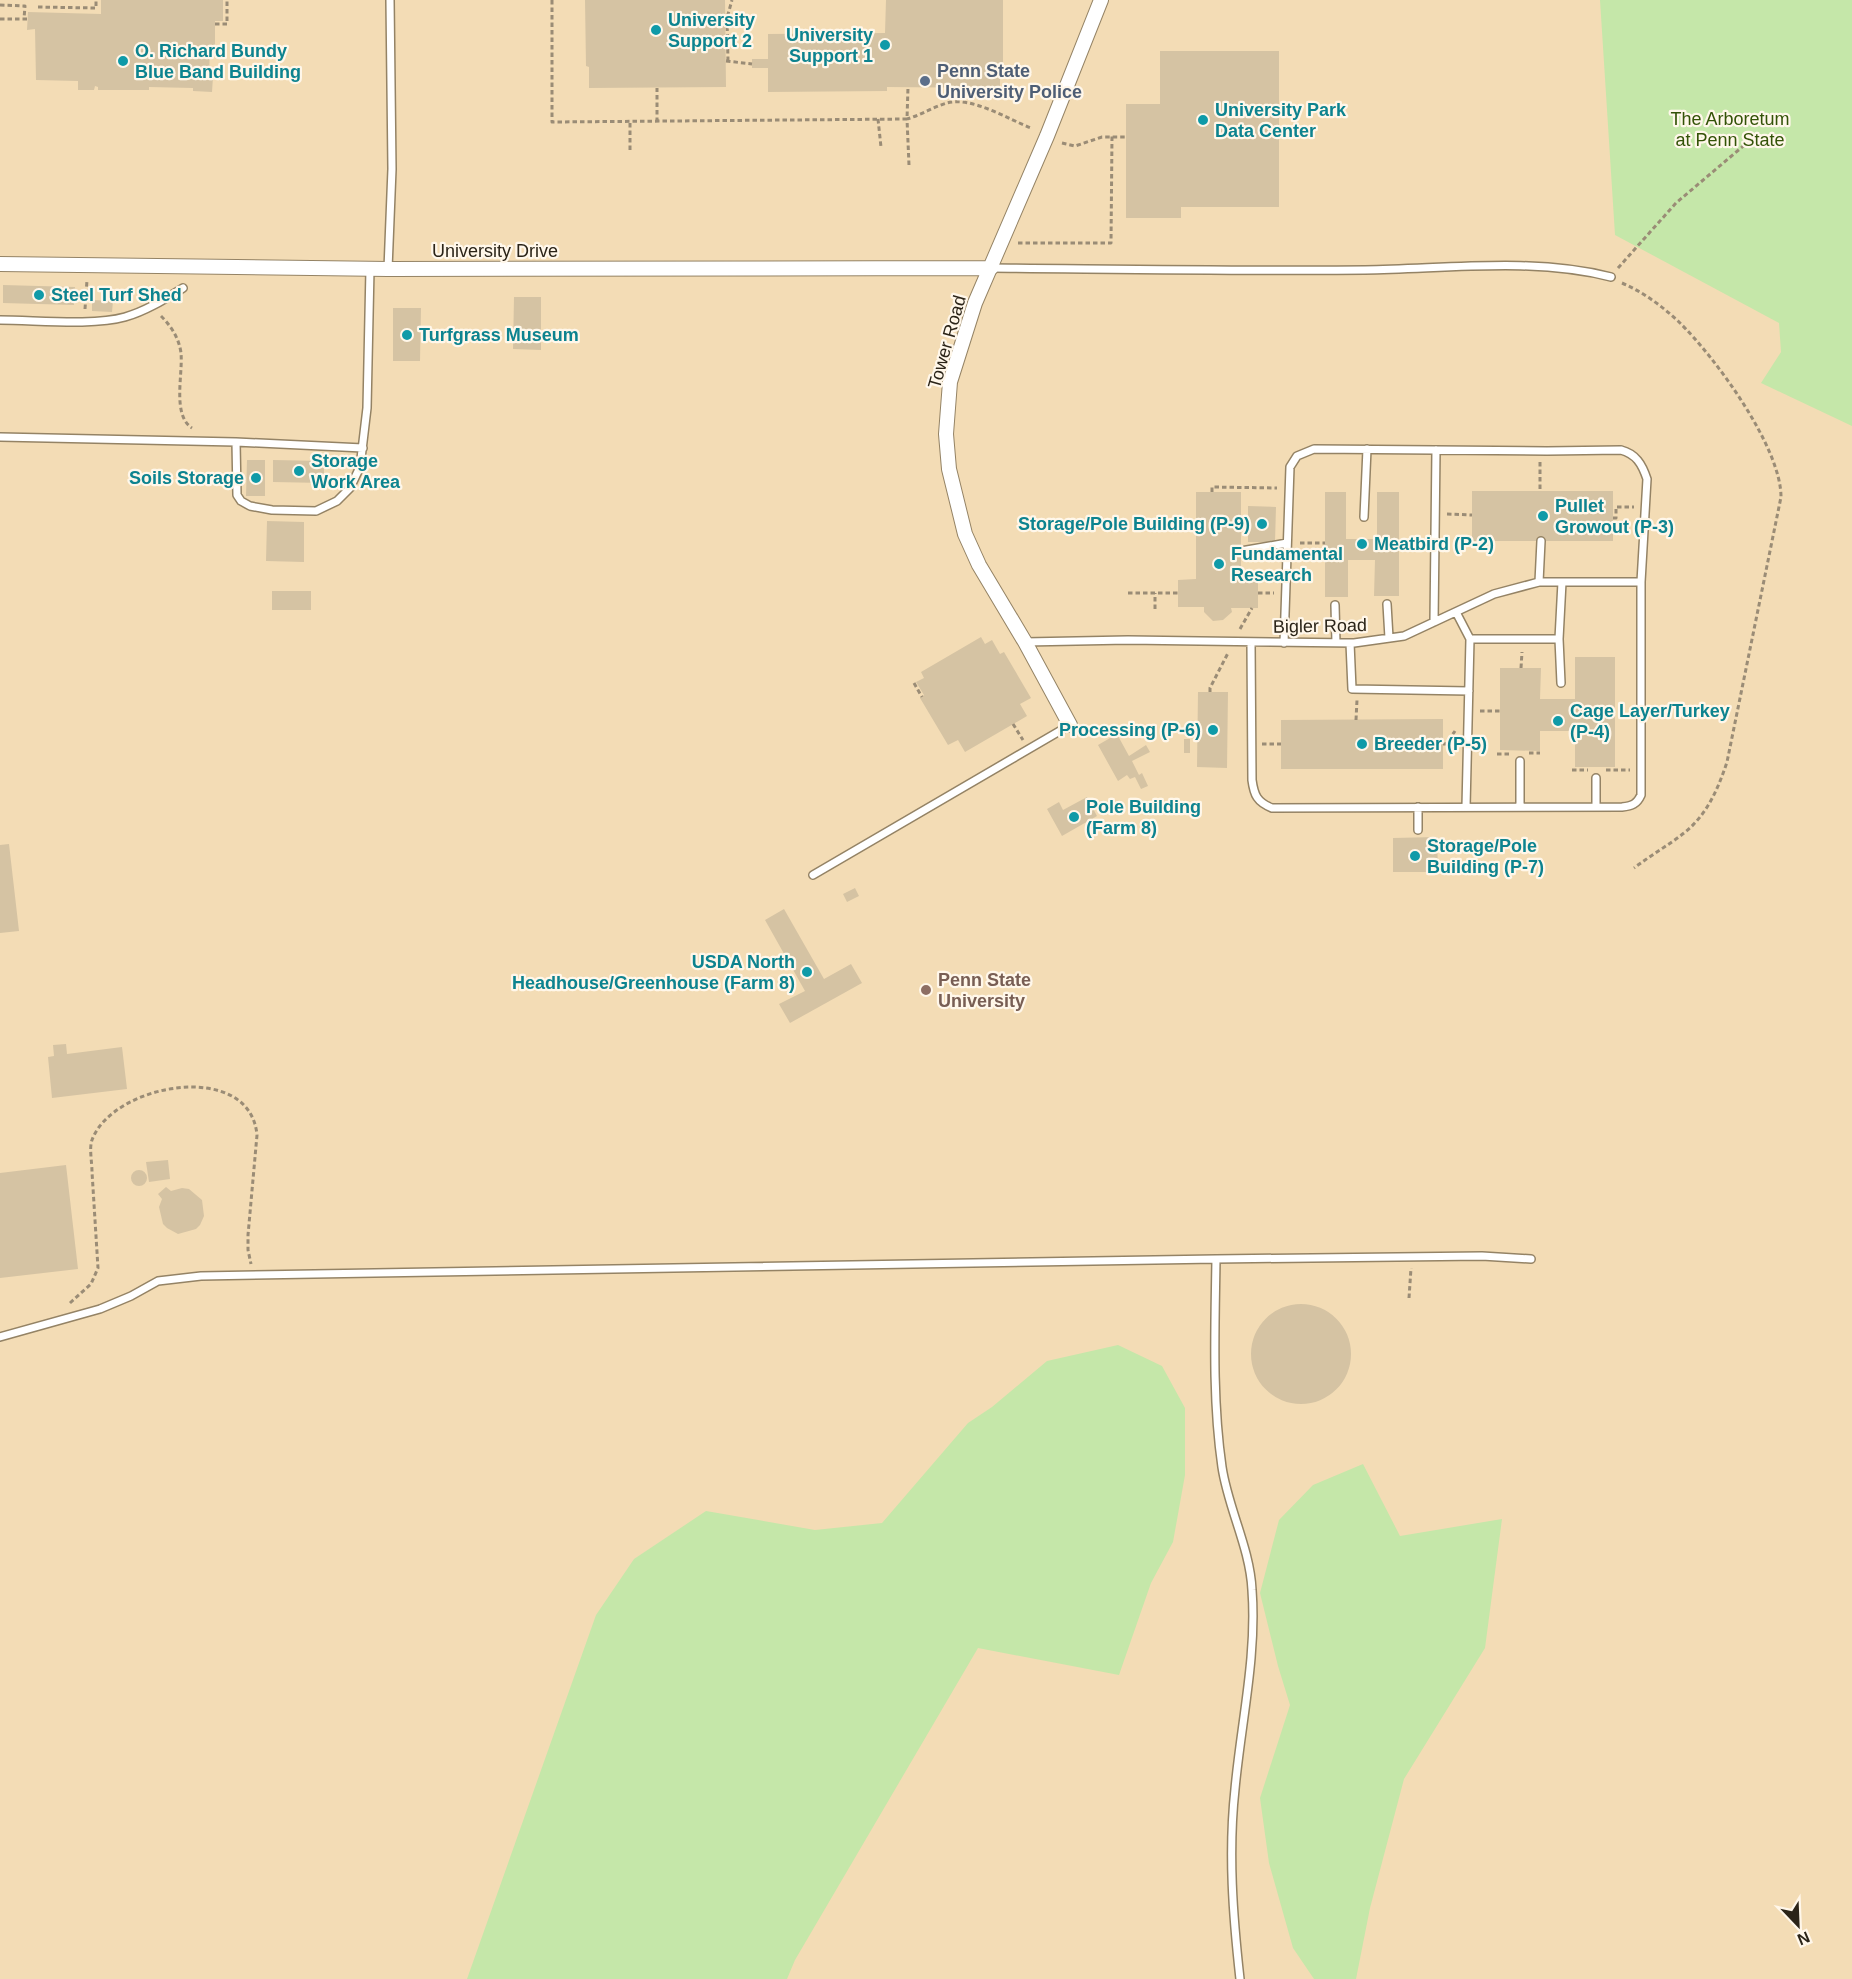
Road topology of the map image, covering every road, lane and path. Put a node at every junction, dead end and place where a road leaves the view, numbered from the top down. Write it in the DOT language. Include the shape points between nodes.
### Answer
graph roads {
  1 [pos="65,0"];
  2 [pos="96,0"];
  3 [pos="227,0"];
  4 [pos="390,0"];
  5 [pos="552,0"];
  6 [pos="732,0"];
  7 [pos="1101,0"];
  8 [pos="0,5"];
  9 [pos="38,7"];
  10 [pos="65,7"];
  11 [pos="0,19"];
  12 [pos="215,24"];
  13 [pos="752,64"];
  14 [pos="908,87"];
  15 [pos="657,88"];
  16 [pos="878,119"];
  17 [pos="908,119"];
  18 [pos="630,122"];
  19 [pos="657,122"];
  20 [pos="1031,128"];
  21 [pos="1112,136"];
  22 [pos="1126,136"];
  23 [pos="1060,142"];
  24 [pos="1748,142"];
  25 [pos="881,147"];
  26 [pos="630,150"];
  27 [pos="909,165"];
  28 [pos="1018,243"];
  29 [pos="0,264"];
  30 [pos="370,268"];
  31 [pos="991,268"];
  32 [pos="388,269"];
  33 [pos="1611,277"];
  34 [pos="87,278"];
  35 [pos="183,288"];
  36 [pos="152,306"];
  37 [pos="0,320"];
  38 [pos="83,321"];
  39 [pos="195,430"];
  40 [pos="0,437"];
  41 [pos="236,442"];
  42 [pos="363,448"];
  43 [pos="1367,449"];
  44 [pos="1436,450"];
  45 [pos="1539,451"];
  46 [pos="319,483"];
  47 [pos="313,486"];
  48 [pos="1288,488"];
  49 [pos="1540,491"];
  50 [pos="1212,492"];
  51 [pos="1623,507"];
  52 [pos="1435,514"];
  53 [pos="1472,515"];
  54 [pos="1364,517"];
  55 [pos="1613,518"];
  56 [pos="1541,541"];
  57 [pos="1287,543"];
  58 [pos="1325,543"];
  59 [pos="1435,543"];
  60 [pos="1400,545"];
  61 [pos="1241,551"];
  62 [pos="1539,582"];
  63 [pos="1562,582"];
  64 [pos="1641,582"];
  65 [pos="1128,592"];
  66 [pos="1155,593"];
  67 [pos="1178,593"];
  68 [pos="1387,604"];
  69 [pos="1335,605"];
  70 [pos="1252,608"];
  71 [pos="1155,609"];
  72 [pos="1456,612"];
  73 [pos="1434,622"];
  74 [pos="1240,629"];
  75 [pos="1389,638"];
  76 [pos="1470,639"];
  77 [pos="1522,639"];
  78 [pos="1559,639"];
  79 [pos="1025,642"];
  80 [pos="1251,643"];
  81 [pos="1284,643"];
  82 [pos="1336,643"];
  83 [pos="1350,644"];
  84 [pos="1230,650"];
  85 [pos="1521,668"];
  86 [pos="914,683"];
  87 [pos="1561,683"];
  88 [pos="1357,689"];
  89 [pos="1469,691"];
  90 [pos="1210,692"];
  91 [pos="922,697"];
  92 [pos="1356,720"];
  93 [pos="1013,724"];
  94 [pos="1070,725"];
  95 [pos="1252,744"];
  96 [pos="1281,744"];
  97 [pos="1028,750"];
  98 [pos="1497,754"];
  99 [pos="1506,754"];
  100 [pos="1520,761"];
  101 [pos="1572,770"];
  102 [pos="1641,770"];
  103 [pos="1596,778"];
  104 [pos="1418,807"];
  105 [pos="1466,807"];
  106 [pos="1520,807"];
  107 [pos="1596,807"];
  108 [pos="1418,830"];
  109 [pos="1634,868"];
  110 [pos="813,875"];
  111 [pos="1412,1257"];
  112 [pos="1216,1258"];
  113 [pos="1532,1259"];
  114 [pos="257,1276"];
  115 [pos="1409,1298"];
  116 [pos="69,1303"];
  117 [pos="0,1337"];
  118 [pos="1240,1979"];
  1 -- 10 [label="path"];
  2 -- 10 [label="path" via="96,8"];
  3 -- 12 [label="path" via="227,24"];
  4 -- 32 [label="lane" via="392,169"];
  5 -- 18 [label="path" via="552,122"];
  6 -- 13 [label="path" via="727,18 727,61"];
  7 -- 31 [label="street, Tower Road"];
  8 -- 11 [label="path" via="25,6 26,19"];
  9 -- 10 [label="path"];
  14 -- 17 [label="path"];
  15 -- 19 [label="path"];
  16 -- 17 [label="path"];
  16 -- 19 [label="path"];
  16 -- 25 [label="path"];
  17 -- 20 [label="path" via="956,101 969,102"];
  17 -- 27 [label="path"];
  18 -- 19 [label="path"];
  18 -- 26 [label="path"];
  21 -- 22 [label="path"];
  21 -- 23 [label="path" via="1076,146"];
  21 -- 28 [label="path" via="1111,243"];
  24 -- 33 [label="path" via="1676,203"];
  29 -- 30 [label="street, University Drive"];
  30 -- 32 [label="street, University Drive"];
  30 -- 42 [label="lane"];
  31 -- 32 [label="street, University Drive"];
  31 -- 33 [label="lane" via="1260,271 1513,266 1588,271"];
  31 -- 79 [label="street, Tower Road" via="975,303 950,382 946,434 949,469 965,534"];
  33 -- 109 [label="path" via="1650,298 1678,321 1712,360 1763,436 1781,485 1758,614 1720,783 1698,820"];
  34 -- 38 [label="path"];
  35 -- 36 [label="lane"];
  36 -- 38 [label="lane" via="125,317"];
  36 -- 39 [label="path" via="174,331 180,352 181,415"];
  37 -- 38 [label="lane"];
  40 -- 41 [label="lane"];
  41 -- 42 [label="lane"];
  41 -- 42 [label="lane" via="237,495 250,506 272,510 316,511 337,501 350,488 360,467"];
  43 -- 44 [label="lane"];
  43 -- 48 [label="lane" via="1314,449 1298,456 1290,467"];
  43 -- 54 [label="lane"];
  44 -- 45 [label="lane"];
  44 -- 52 [label="lane"];
  45 -- 49 [label="path"];
  45 -- 64 [label="lane" via="1621,450 1637,458 1647,479"];
  46 -- 47 [label="path"];
  48 -- 50 [label="path" via="1212,487"];
  48 -- 57 [label="lane"];
  51 -- 55 [label="path" via="1616,507"];
  52 -- 53 [label="path"];
  52 -- 59 [label="lane"];
  56 -- 62 [label="lane"];
  57 -- 58 [label="path"];
  57 -- 61 [label="lane"];
  57 -- 81 [label="lane"];
  59 -- 60 [label="path"];
  59 -- 73 [label="lane"];
  62 -- 63 [label="lane, Bigler Road"];
  62 -- 72 [label="lane, Bigler Road" via="1494,594"];
  63 -- 64 [label="lane, Bigler Road"];
  63 -- 78 [label="lane"];
  64 -- 102 [label="lane"];
  65 -- 66 [label="path"];
  66 -- 67 [label="path"];
  66 -- 71 [label="path"];
  68 -- 75 [label="lane"];
  69 -- 82 [label="lane"];
  70 -- 74 [label="path"];
  72 -- 73 [label="lane, Bigler Road"];
  72 -- 76 [label="lane"];
  73 -- 75 [label="lane, Bigler Road" via="1404,636"];
  75 -- 83 [label="lane, Bigler Road"];
  76 -- 77 [label="lane"];
  76 -- 89 [label="lane"];
  77 -- 78 [label="lane"];
  77 -- 85 [label="path"];
  78 -- 87 [label="lane"];
  79 -- 80 [label="lane, Bigler Road"];
  79 -- 94 [label="street, Tower Road"];
  80 -- 81 [label="lane, Bigler Road"];
  80 -- 95 [label="lane"];
  81 -- 82 [label="lane, Bigler Road"];
  82 -- 83 [label="lane, Bigler Road"];
  83 -- 88 [label="lane" via="1352,689"];
  84 -- 90 [label="path"];
  86 -- 91 [label="path"];
  88 -- 89 [label="lane"];
  88 -- 92 [label="path"];
  89 -- 105 [label="lane"];
  93 -- 97 [label="path"];
  94 -- 97 [label="lane"];
  95 -- 96 [label="path"];
  95 -- 104 [label="lane" via="1254,793 1262,804 1272,808"];
  97 -- 110 [label="lane"];
  98 -- 99 [label="path"];
  100 -- 106 [label="lane"];
  101 -- 102 [label="path"];
  102 -- 107 [label="lane" via="1638,801 1631,806"];
  103 -- 107 [label="lane"];
  104 -- 105 [label="lane"];
  104 -- 108 [label="lane"];
  105 -- 106 [label="lane"];
  106 -- 107 [label="lane"];
  111 -- 112 [label="lane"];
  111 -- 113 [label="lane"];
  111 -- 115 [label="path"];
  112 -- 114 [label="lane"];
  112 -- 118 [label="lane" via="1215,1387 1222,1470 1252,1588 1253,1622 1234,1790 1231,1855"];
  114 -- 116 [label="path" via="248,1250 257,1135 252,1114 240,1100 220,1090 171,1090 125,1104 101,1122 91,1142 98,1268 91,1284"];
  114 -- 117 [label="lane" via="158,1281 100,1309"];
}
